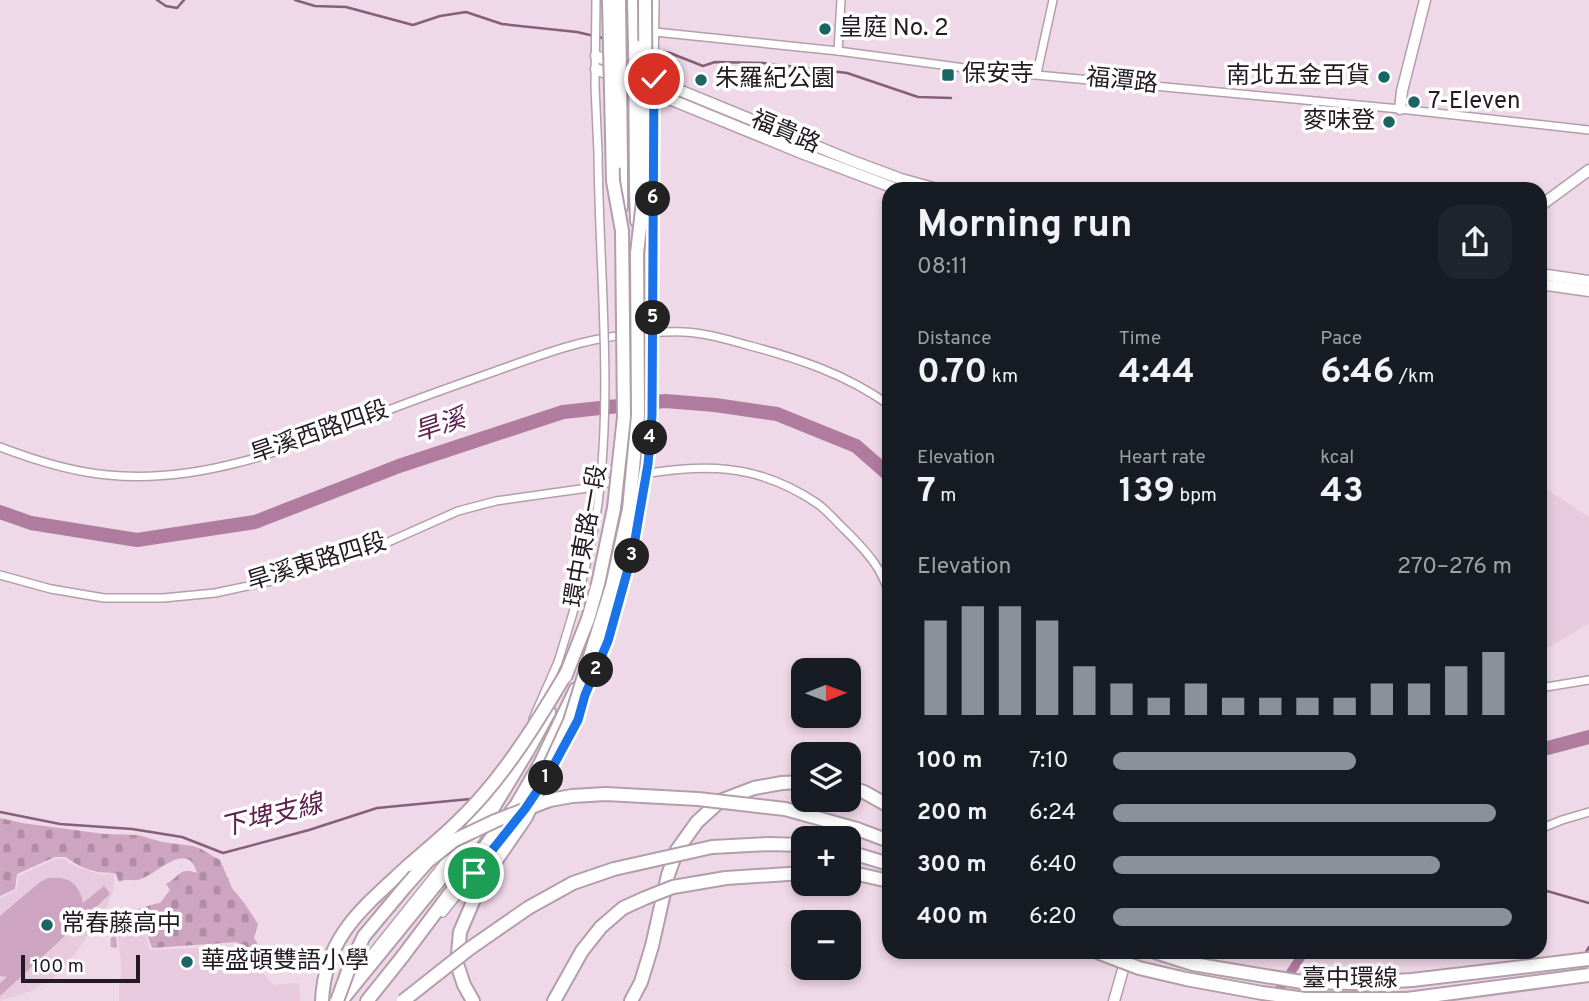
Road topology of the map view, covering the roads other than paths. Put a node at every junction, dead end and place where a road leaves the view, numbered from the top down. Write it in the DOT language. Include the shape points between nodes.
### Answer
graph roads {
  1 [pos="596,0"];
  2 [pos="609,0"];
  3 [pos="620,0"];
  4 [pos="634,0"];
  5 [pos="645,0"];
  6 [pos="655,0"];
  7 [pos="841,0"];
  8 [pos="1054,0"];
  9 [pos="1425,0"];
  10 [pos="655,32"];
  11 [pos="838,51"];
  12 [pos="596,56"];
  13 [pos="596,69"];
  14 [pos="1037,74"];
  15 [pos="654,79"];
  16 [pos="654,92"];
  17 [pos="1401,109"];
  18 [pos="1589,130"];
  19 [pos="1589,170"];
  20 [pos="912,182"];
  21 [pos="882,183"];
  22 [pos="1547,201"];
  23 [pos="622,231"];
  24 [pos="637,253"];
  25 [pos="1547,275"];
  26 [pos="1589,281"];
  27 [pos="1547,285"];
  28 [pos="1589,291"];
  29 [pos="882,400"];
  30 [pos="0,447"];
  31 [pos="627,477"];
  32 [pos="623,498"];
  33 [pos="0,575"];
  34 [pos="882,577"];
  35 [pos="563,665"];
  36 [pos="591,668"];
  37 [pos="1589,680"];
  38 [pos="1547,687"];
  39 [pos="791,783"];
  40 [pos="861,791"];
  41 [pos="882,802"];
  42 [pos="1589,812"];
  43 [pos="1547,826"];
  44 [pos="882,838"];
  45 [pos="791,845"];
  46 [pos="861,855"];
  47 [pos="882,861"];
  48 [pos="791,874"];
  49 [pos="861,876"];
  50 [pos="882,880"];
  51 [pos="1589,958"];
  52 [pos="1115,959"];
  53 [pos="1126,959"];
  54 [pos="1180,959"];
  55 [pos="1589,975"];
  56 [pos="322,1001"];
  57 [pos="337,1001"];
  58 [pos="366,1001"];
  59 [pos="373,1001"];
  60 [pos="403,1001"];
  61 [pos="473,1001"];
  62 [pos="554,1001"];
  63 [pos="631,1001"];
  64 [pos="1114,1001"];
  1 -- 12 [label="street, 環中東路一段"];
  2 -- 23 [label="highway, bridge" via="613,181"];
  3 -- 23 [label="highway, bridge"];
  4 -- 24 [label="highway, bridge"];
  5 -- 24 [label="highway, bridge" via="646,176"];
  6 -- 10 [label="street, 環中東路一段"];
  7 -- 11 [label="street"];
  8 -- 14 [label="street"];
  9 -- 17 [label="street"];
  10 -- 11 [label="street, 福潭路"];
  10 -- 15 [label="street, 環中東路一段"];
  11 -- 14 [label="street, 福潭路"];
  12 -- 13 [label="street, 環中東路一段"];
  12 -- 15 [label="street, 福貴路"];
  13 -- 16 [label="street, 福貴路"];
  13 -- 35 [label="street, 環中東路一段, bridge" via="604,422 598,503"];
  14 -- 17 [label="street, 福潭路"];
  15 -- 16 [label="street, 環中東路一段"];
  15 -- 20 [label="street, 福貴路"];
  16 -- 21 [label="street, 福貴路"];
  16 -- 36 [label="street, 環中東路一段, bridge" via="653,376 648,464 633,551 608,641"];
  17 -- 18 [label="street, 福潭路"];
  19 -- 22 [label="street"];
  23 -- 35 [label="highway, bridge" via="624,417 614,508 588,618"];
  24 -- 36 [label="highway, bridge" via="638,415 629,509"];
  25 -- 26 [label="street"];
  27 -- 28 [label="street"];
  29 -- 30 [label="street, 旱溪西路四段" via="834,373 776,352 684,332 634,334 562,348 273,453 203,471 108,475"];
  31 -- 32 [label="street"];
  31 -- 33 [label="street, 旱溪東路四段" via="458,511 386,543 288,576 215,593 104,598"];
  31 -- 34 [label="street, 旱溪東路四段" via="693,467 766,477 820,505 857,541"];
  35 -- 56 [label="highway, bridge" via="536,724 483,795 351,922 328,961"];
  35 -- 57 [label="highway, bridge" via="527,752 490,813"];
  36 -- 58 [label="highway, bridge" via="517,804"];
  36 -- 59 [label="street, 環中東路一段" via="578,720 550,772"];
  36 -- 61 [label="highway, bridge" via="526,817 467,911 457,964"];
  37 -- 38 [label="street"];
  39 -- 63 [label="highway, bridge" via="754,788 720,801 697,822 672,862 641,982"];
  40 -- 41 [label="highway"];
  42 -- 43 [label="street"];
  44 -- 57 [label="highway, bridge" via="785,809 740,803 619,794 550,800 455,840 428,861 365,936"];
  45 -- 60 [label="highway, bridge" via="712,847 573,883 528,908"];
  46 -- 47 [label="highway"];
  48 -- 62 [label="highway, bridge" via="696,882 623,908 582,951"];
  49 -- 50 [label="highway"];
  51 -- 54 [label="highway, 臺中環線" via="1358,983 1302,982"];
  52 -- 55 [label="highway, 臺中環線, bridge" via="1174,976 1305,999 1407,999"];
  53 -- 64 [label="street"];
}
